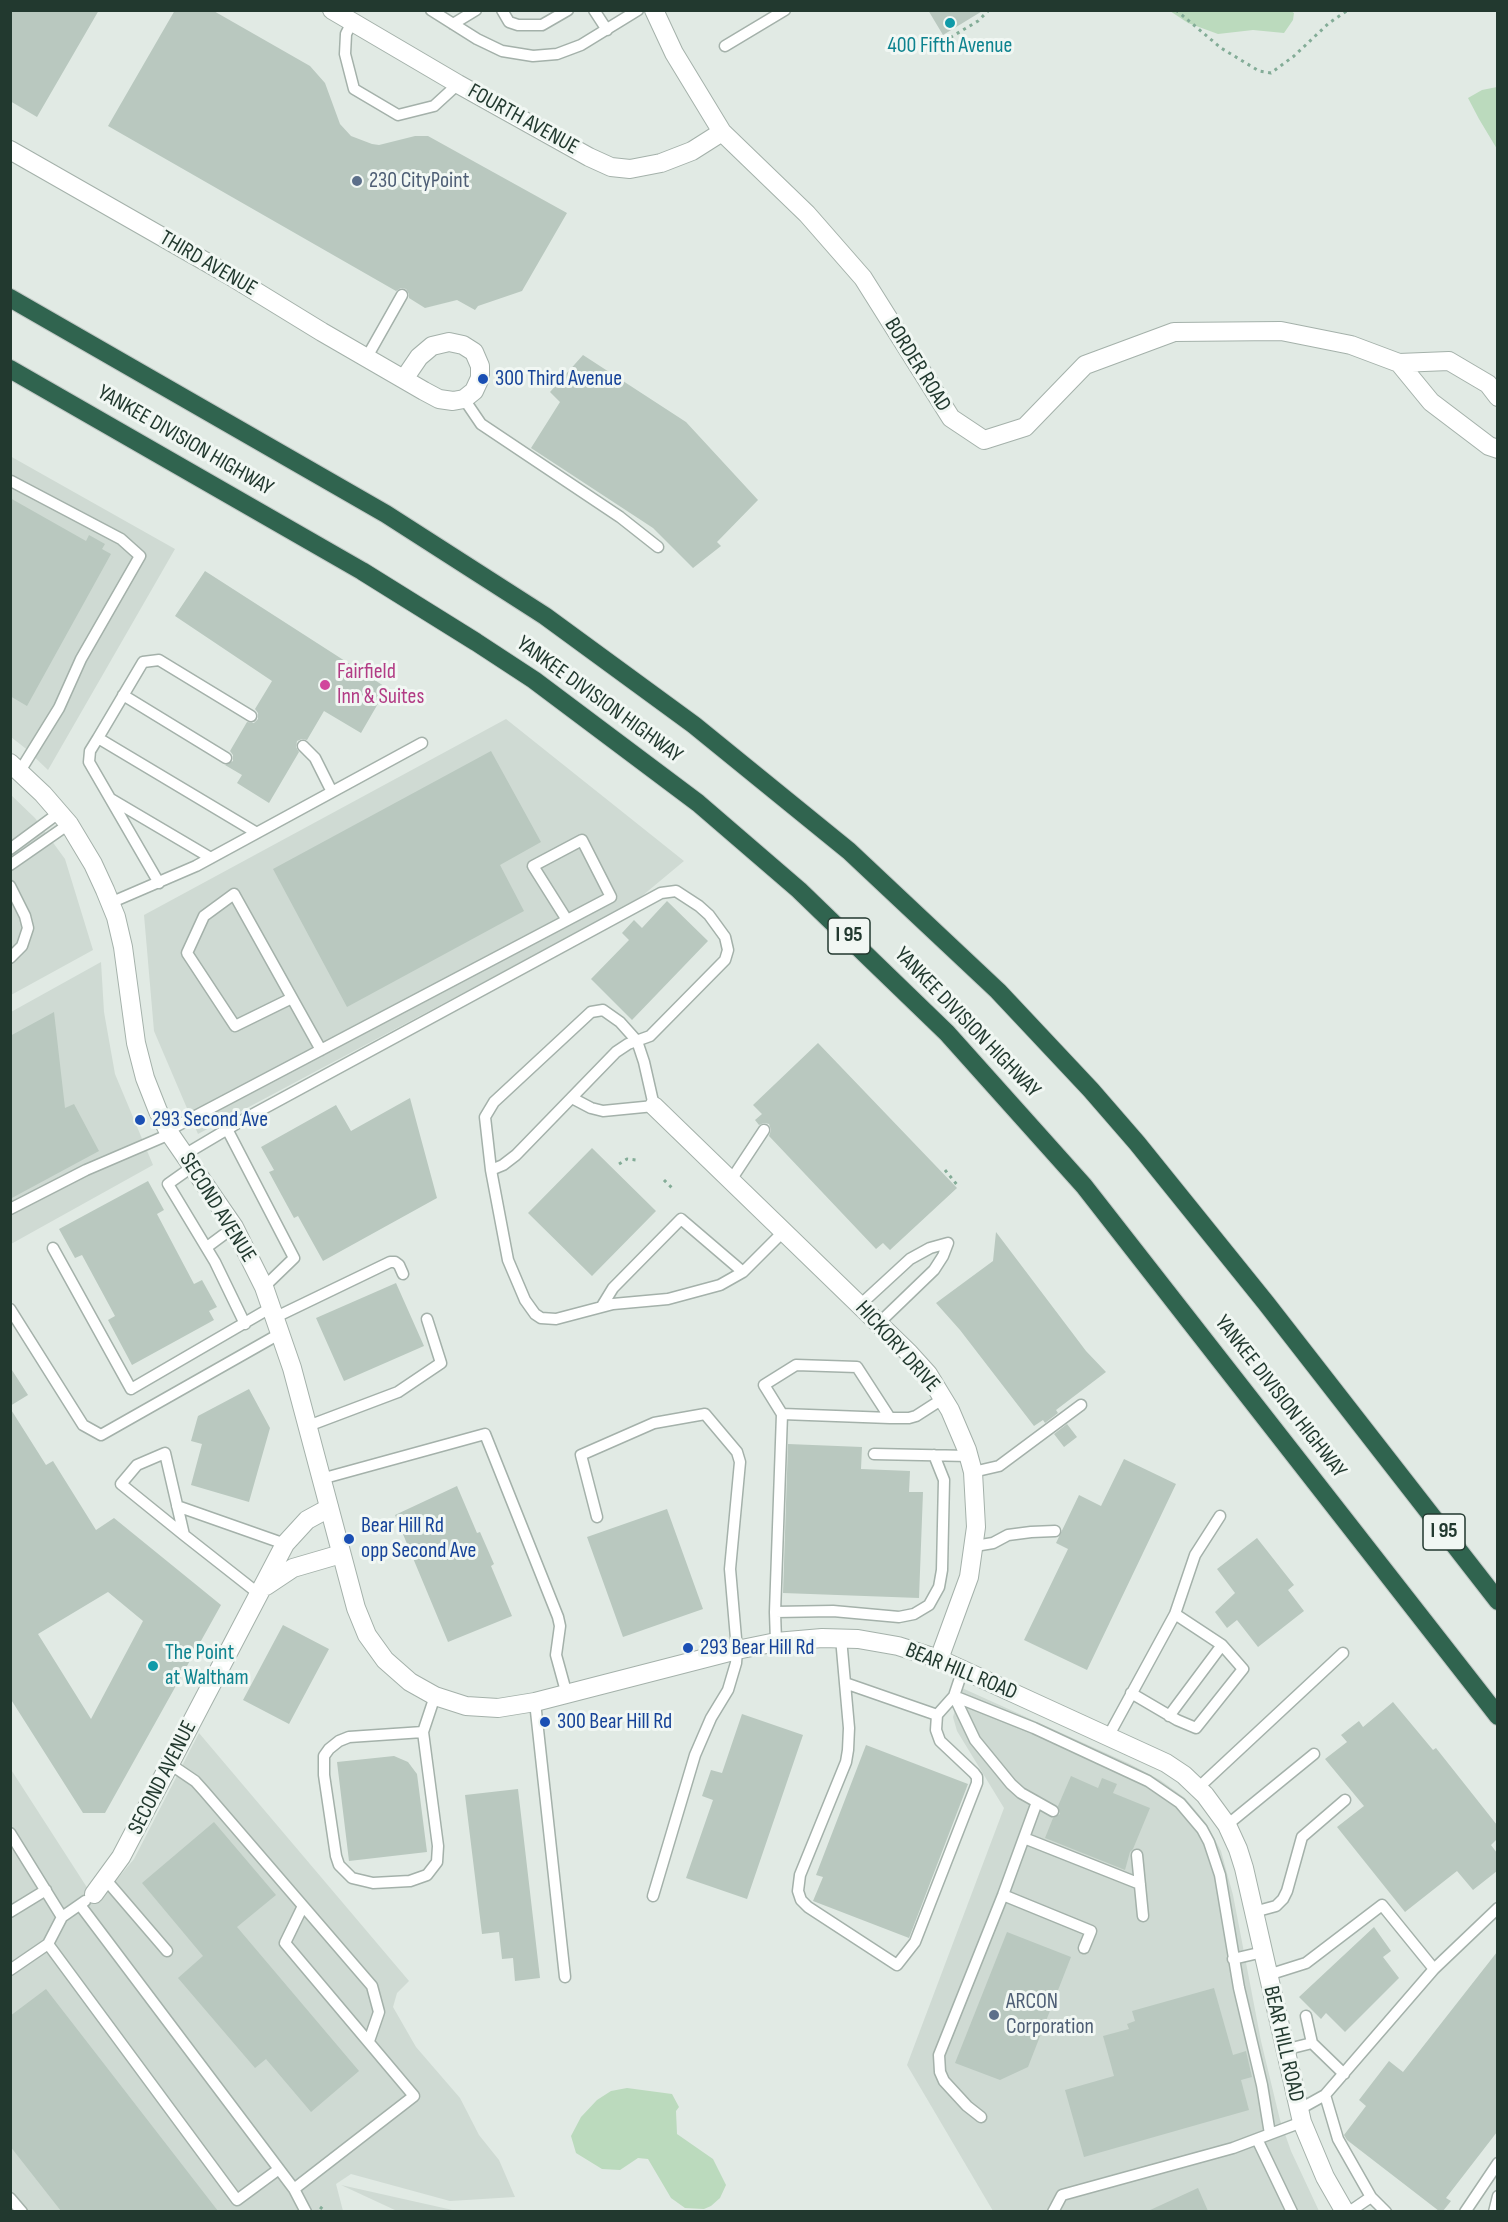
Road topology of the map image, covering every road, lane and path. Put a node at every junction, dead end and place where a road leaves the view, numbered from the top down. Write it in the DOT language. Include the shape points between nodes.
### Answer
graph roads {
  1 [pos="332,10"];
  2 [pos="431,10"];
  3 [pos="476,10"];
  4 [pos="502,10"];
  5 [pos="568,10"];
  6 [pos="594,10"];
  7 [pos="638,10"];
  8 [pos="654,10"];
  9 [pos="784,10"];
  10 [pos="989,10"];
  11 [pos="1176,10"];
  12 [pos="1348,10"];
  13 [pos="352,22"];
  14 [pos="453,24"];
  15 [pos="607,30"];
  16 [pos="725,46"];
  17 [pos="931,49"];
  18 [pos="458,84"];
  19 [pos="722,132"];
  20 [pos="10,150"];
  21 [pos="402,295"];
  22 [pos="10,298"];
  23 [pos="367,357"];
  24 [pos="1399,363"];
  25 [pos="10,369"];
  26 [pos="404,379"];
  27 [pos="1497,397"];
  28 [pos="464,399"];
  29 [pos="1497,449"];
  30 [pos="11,481"];
  31 [pos="658,548"];
  32 [pos="123,695"];
  33 [pos="251,716"];
  34 [pos="98,738"];
  35 [pos="423,743"];
  36 [pos="303,746"];
  37 [pos="226,758"];
  38 [pos="15,767"];
  39 [pos="332,792"];
  40 [pos="109,797"];
  41 [pos="64,818"];
  42 [pos="257,833"];
  43 [pos="10,849"];
  44 [pos="212,858"];
  45 [pos="10,865"];
  46 [pos="159,883"];
  47 [pos="10,886"];
  48 [pos="110,903"];
  49 [pos="567,920"];
  50 [pos="10,958"];
  51 [pos="292,998"];
  52 [pos="637,1041"];
  53 [pos="321,1050"];
  54 [pos="572,1098"];
  55 [pos="654,1106"];
  56 [pos="227,1129"];
  57 [pos="764,1130"];
  58 [pos="169,1132"];
  59 [pos="636,1160"];
  60 [pos="188,1161"];
  61 [pos="619,1164"];
  62 [pos="492,1170"];
  63 [pos="945,1170"];
  64 [pos="664,1180"];
  65 [pos="731,1180"];
  66 [pos="958,1186"];
  67 [pos="674,1190"];
  68 [pos="10,1209"];
  69 [pos="234,1227"];
  70 [pos="784,1231"];
  71 [pos="207,1247"];
  72 [pos="53,1248"];
  73 [pos="743,1272"];
  74 [pos="403,1275"];
  75 [pos="264,1287"];
  76 [pos="860,1305"];
  77 [pos="602,1306"];
  78 [pos="10,1309"];
  79 [pos="276,1319"];
  80 [pos="427,1319"];
  81 [pos="244,1323"];
  82 [pos="879,1323"];
  83 [pos="944,1398"];
  84 [pos="1081,1405"];
  85 [pos="782,1414"];
  86 [pos="890,1418"];
  87 [pos="308,1426"];
  88 [pos="874,1454"];
  89 [pos="934,1455"];
  90 [pos="971,1464"];
  91 [pos="321,1479"];
  92 [pos="177,1506"];
  93 [pos="329,1508"];
  94 [pos="1220,1516"];
  95 [pos="597,1517"];
  96 [pos="1055,1531"];
  97 [pos="184,1535"];
  98 [pos="285,1544"];
  99 [pos="975,1546"];
  100 [pos="341,1554"];
  101 [pos="259,1594"];
  102 [pos="1497,1601"];
  103 [pos="775,1612"];
  104 [pos="1175,1614"];
  105 [pos="840,1638"];
  106 [pos="777,1642"];
  107 [pos="1222,1645"];
  108 [pos="737,1650"];
  109 [pos="1343,1653"];
  110 [pos="939,1659"];
  111 [pos="963,1669"];
  112 [pos="844,1683"];
  113 [pos="1131,1694"];
  114 [pos="567,1695"];
  115 [pos="435,1696"];
  116 [pos="954,1696"];
  117 [pos="535,1702"];
  118 [pos="938,1715"];
  119 [pos="1169,1716"];
  120 [pos="1497,1716"];
  121 [pos="423,1732"];
  122 [pos="1109,1735"];
  123 [pos="1314,1754"];
  124 [pos="170,1764"];
  125 [pos="1198,1788"];
  126 [pos="1345,1800"];
  127 [pos="1037,1802"];
  128 [pos="1053,1811"];
  129 [pos="1227,1825"];
  130 [pos="10,1833"];
  131 [pos="1024,1838"];
  132 [pos="1137,1855"];
  133 [pos="106,1880"];
  134 [pos="1140,1884"];
  135 [pos="46,1890"];
  136 [pos="1003,1895"];
  137 [pos="653,1896"];
  138 [pos="87,1899"];
  139 [pos="303,1906"];
  140 [pos="1497,1908"];
  141 [pos="10,1912"];
  142 [pos="1254,1912"];
  143 [pos="1143,1916"];
  144 [pos="62,1917"];
  145 [pos="48,1944"];
  146 [pos="1084,1948"];
  147 [pos="167,1951"];
  148 [pos="1263,1952"];
  149 [pos="1233,1959"];
  150 [pos="1434,1969"];
  151 [pos="10,1970"];
  152 [pos="1268,1975"];
  153 [pos="565,1977"];
  154 [pos="1306,2016"];
  155 [pos="369,2041"];
  156 [pos="1312,2043"];
  157 [pos="1284,2050"];
  158 [pos="1344,2074"];
  159 [pos="1325,2095"];
  160 [pos="1300,2116"];
  161 [pos="981,2117"];
  162 [pos="1270,2134"];
  163 [pos="1257,2139"];
  164 [pos="1497,2163"];
  165 [pos="279,2169"];
  166 [pos="294,2189"];
  167 [pos="1497,2196"];
  168 [pos="1371,2197"];
  169 [pos="10,2198"];
  170 [pos="22,2211"];
  171 [pos="306,2211"];
  172 [pos="1053,2211"];
  173 [pos="1292,2211"];
  174 [pos="1347,2211"];
  175 [pos="1386,2211"];
  176 [pos="1465,2211"];
  177 [pos="1494,2211"];
  1 -- 13 [label="street, FOURTH AVENUE"];
  2 -- 14 [label="lane"];
  3 -- 14 [label="lane"];
  4 -- 5 [label="lane" via="509,22 542,26"];
  6 -- 15 [label="lane"];
  7 -- 15 [label="lane"];
  8 -- 19 [label="street" via="674,53"];
  9 -- 16 [label="lane"];
  10 -- 17 [label="path"];
  11 -- 12 [label="path" via="1221,48 1259,71 1271,73"];
  13 -- 18 [label="street, FOURTH AVENUE"];
  13 -- 18 [label="lane" via="346,34 345,54 354,89 398,115 434,106"];
  14 -- 15 [label="lane" via="502,51 533,56 557,54"];
  18 -- 19 [label="street, FOURTH AVENUE" via="589,158 621,169 677,158"];
  19 -- 24 [label="street, BORDER ROAD" via="807,214 863,278 951,418 984,440 1025,427 1085,365 1174,332 1281,331 1351,345"];
  20 -- 23 [label="street, THIRD AVENUE"];
  21 -- 23 [label="lane"];
  22 -- 102 [label="highway, YANKEE DIVISION HIGHWAY / I 95" via="386,514 546,615 742,762 849,851 998,991 1114,1117 1259,1294"];
  23 -- 26 [label="street, THIRD AVENUE"];
  24 -- 27 [label="street, BORDER ROAD" via="1449,361 1488,384"];
  24 -- 29 [label="street" via="1431,402"];
  25 -- 120 [label="highway, YANKEE DIVISION HIGHWAY / I 95" via="342,560 534,680 688,796 799,890 947,1033 1084,1186"];
  26 -- 28 [label="street, THIRD AVENUE" via="439,399"];
  26 -- 28 [label="street" via="432,346 449,342 463,345 474,352 480,366 474,391"];
  28 -- 31 [label="lane" via="481,424 620,517"];
  30 -- 38 [label="lane" via="121,539 140,556 81,659 59,708"];
  32 -- 33 [label="lane" via="143,662 159,660"];
  32 -- 34 [label="lane"];
  32 -- 37 [label="lane"];
  34 -- 40 [label="lane" via="89,762"];
  34 -- 42 [label="lane"];
  35 -- 39 [label="lane"];
  36 -- 39 [label="lane" via="315,758"];
  38 -- 41 [label="street, SECOND AVENUE"];
  39 -- 42 [label="lane"];
  40 -- 44 [label="lane"];
  40 -- 46 [label="lane"];
  41 -- 43 [label="lane"];
  41 -- 45 [label="lane"];
  41 -- 48 [label="street, SECOND AVENUE" via="93,864"];
  42 -- 44 [label="lane"];
  44 -- 46 [label="lane"];
  46 -- 48 [label="lane"];
  47 -- 50 [label="lane" via="28,928 22,946"];
  48 -- 58 [label="street, SECOND AVENUE" via="125,956 141,1067"];
  49 -- 49 [label="lane" via="611,897 582,840 533,866"];
  49 -- 53 [label="lane"];
  51 -- 51 [label="lane" via="234,894 204,916 186,953 235,1026"];
  51 -- 53 [label="lane"];
  52 -- 54 [label="lane" via="616,1052"];
  52 -- 55 [label="lane"];
  52 -- 56 [label="lane" via="655,1031 728,955 725,937 709,915 676,891 661,893"];
  52 -- 62 [label="lane" via="608,1012 591,1012 490,1107 485,1123"];
  53 -- 58 [label="lane"];
  54 -- 55 [label="lane" via="603,1111"];
  54 -- 62 [label="lane" via="516,1155"];
  55 -- 65 [label="street, HICKORY DRIVE"];
  56 -- 60 [label="lane"];
  56 -- 75 [label="lane" via="294,1258"];
  57 -- 65 [label="lane"];
  58 -- 60 [label="street, SECOND AVENUE"];
  58 -- 68 [label="lane"];
  59 -- 61 [label="path" via="627,1159"];
  60 -- 69 [label="street, SECOND AVENUE"];
  60 -- 71 [label="lane" via="168,1184"];
  62 -- 77 [label="lane" via="511,1271 530,1309 541,1318 556,1319"];
  63 -- 66 [label="path"];
  64 -- 67 [label="path"];
  65 -- 70 [label="street, HICKORY DRIVE"];
  69 -- 71 [label="lane"];
  69 -- 75 [label="street, SECOND AVENUE"];
  70 -- 73 [label="lane"];
  70 -- 76 [label="street, HICKORY DRIVE"];
  71 -- 81 [label="lane"];
  72 -- 81 [label="lane" via="131,1389"];
  73 -- 77 [label="lane" via="720,1285 680,1297"];
  73 -- 77 [label="lane" via="681,1219 608,1293"];
  74 -- 79 [label="lane" via="399,1265 390,1262"];
  75 -- 79 [label="street, SECOND AVENUE"];
  76 -- 82 [label="street, HICKORY DRIVE"];
  76 -- 82 [label="lane" via="910,1259 948,1243 934,1270"];
  78 -- 79 [label="lane" via="83,1425 101,1435"];
  79 -- 81 [label="lane"];
  79 -- 87 [label="street, SECOND AVENUE"];
  80 -- 87 [label="lane" via="441,1363 398,1392"];
  82 -- 83 [label="street, HICKORY DRIVE" via="918,1363"];
  83 -- 86 [label="lane" via="916,1416"];
  83 -- 90 [label="street, HICKORY DRIVE"];
  84 -- 90 [label="lane" via="999,1466"];
  85 -- 86 [label="lane"];
  85 -- 86 [label="lane" via="764,1385 796,1365 857,1367"];
  85 -- 103 [label="lane"];
  87 -- 91 [label="street, SECOND AVENUE"];
  88 -- 89 [label="lane"];
  89 -- 90 [label="lane"];
  89 -- 103 [label="lane" via="944,1480 942,1570 939,1587 929,1605 899,1617 833,1611"];
  90 -- 99 [label="street, HICKORY DRIVE"];
  91 -- 93 [label="street, SECOND AVENUE"];
  91 -- 114 [label="lane" via="485,1434 558,1617 556,1655"];
  92 -- 97 [label="lane"];
  92 -- 97 [label="lane" via="165,1453 137,1465 121,1484"];
  92 -- 98 [label="lane"];
  93 -- 98 [label="street, SECOND AVENUE" via="307,1520"];
  93 -- 100 [label="street, SECOND AVENUE"];
  94 -- 104 [label="lane" via="1195,1555"];
  95 -- 108 [label="lane" via="581,1455 654,1423 705,1413 732,1444 740,1462 730,1569"];
  96 -- 99 [label="lane" via="1008,1535 993,1544"];
  97 -- 101 [label="lane"];
  98 -- 101 [label="street, SECOND AVENUE"];
  99 -- 110 [label="street, HICKORY DRIVE" via="964,1596"];
  100 -- 101 [label="street, SECOND AVENUE" via="284,1572"];
  100 -- 115 [label="street, BEAR HILL ROAD" via="359,1617 374,1645 401,1675"];
  101 -- 124 [label="street, SECOND AVENUE"];
  103 -- 106 [label="lane"];
  104 -- 107 [label="lane"];
  104 -- 113 [label="lane"];
  105 -- 106 [label="street, BEAR HILL ROAD"];
  105 -- 110 [label="street, BEAR HILL ROAD" via="898,1646"];
  105 -- 112 [label="lane"];
  106 -- 108 [label="street, BEAR HILL ROAD"];
  107 -- 119 [label="lane"];
  107 -- 119 [label="lane" via="1243,1669 1196,1728"];
  108 -- 114 [label="street, BEAR HILL ROAD"];
  108 -- 137 [label="lane" via="732,1682 695,1755"];
  109 -- 125 [label="lane"];
  110 -- 111 [label="street, BEAR HILL ROAD"];
  111 -- 116 [label="lane"];
  111 -- 122 [label="street, BEAR HILL ROAD"];
  112 -- 118 [label="lane"];
  112 -- 118 [label="lane" via="849,1728 846,1762 800,1875 798,1891 808,1907 897,1965 915,1942 977,1783 974,1773 940,1741 936,1730"];
  113 -- 119 [label="lane"];
  113 -- 122 [label="lane"];
  114 -- 117 [label="street, BEAR HILL ROAD"];
  115 -- 117 [label="street, BEAR HILL ROAD" via="477,1707"];
  115 -- 121 [label="lane"];
  116 -- 118 [label="lane"];
  116 -- 127 [label="lane" via="982,1749 1016,1789"];
  116 -- 149 [label="lane" via="1136,1775 1180,1803 1202,1828 1216,1860"];
  117 -- 153 [label="lane"];
  121 -- 121 [label="lane" via="349,1737 324,1756 336,1856 352,1878 373,1883 410,1881 428,1875 437,1862"];
  122 -- 125 [label="street, BEAR HILL ROAD" via="1167,1763"];
  123 -- 129 [label="lane"];
  124 -- 133 [label="street, SECOND AVENUE"];
  124 -- 139 [label="lane" via="195,1781"];
  125 -- 129 [label="street, BEAR HILL ROAD"];
  126 -- 142 [label="lane" via="1302,1837 1283,1899 1276,1906"];
  127 -- 128 [label="lane"];
  127 -- 131 [label="lane"];
  129 -- 142 [label="street, BEAR HILL ROAD" via="1241,1857"];
  130 -- 135 [label="lane"];
  131 -- 134 [label="lane"];
  131 -- 136 [label="lane"];
  132 -- 134 [label="lane"];
  133 -- 138 [label="street, SECOND AVENUE"];
  133 -- 147 [label="lane"];
  134 -- 143 [label="lane"];
  135 -- 141 [label="lane"];
  135 -- 144 [label="lane"];
  136 -- 146 [label="lane" via="1091,1931"];
  136 -- 161 [label="lane" via="938,2061 944,2081"];
  138 -- 144 [label="lane"];
  138 -- 165 [label="lane"];
  139 -- 155 [label="lane" via="372,1986 379,2012"];
  139 -- 155 [label="lane" via="285,1943"];
  140 -- 150 [label="lane"];
  142 -- 148 [label="street, BEAR HILL ROAD"];
  144 -- 145 [label="lane"];
  145 -- 151 [label="lane"];
  145 -- 165 [label="lane" via="237,2200"];
  148 -- 149 [label="lane"];
  148 -- 152 [label="street, BEAR HILL ROAD"];
  149 -- 162 [label="lane"];
  150 -- 152 [label="lane" via="1382,1905 1306,1964"];
  150 -- 158 [label="lane"];
  152 -- 157 [label="street, BEAR HILL ROAD"];
  154 -- 156 [label="lane"];
  155 -- 166 [label="lane" via="414,2096"];
  156 -- 157 [label="lane"];
  156 -- 158 [label="lane"];
  157 -- 160 [label="street, BEAR HILL ROAD"];
  158 -- 159 [label="lane"];
  159 -- 160 [label="lane"];
  159 -- 168 [label="lane" via="1338,2139"];
  160 -- 162 [label="lane"];
  160 -- 174 [label="street, BEAR HILL ROAD" via="1325,2177"];
  162 -- 163 [label="lane"];
  163 -- 172 [label="lane" via="1062,2195"];
  163 -- 173 [label="lane"];
  164 -- 176 [label="lane"];
  165 -- 166 [label="lane"];
  166 -- 171 [label="lane"];
  167 -- 177 [label="lane"];
  168 -- 174 [label="lane"];
  168 -- 175 [label="lane"];
  169 -- 170 [label="lane"];
}
